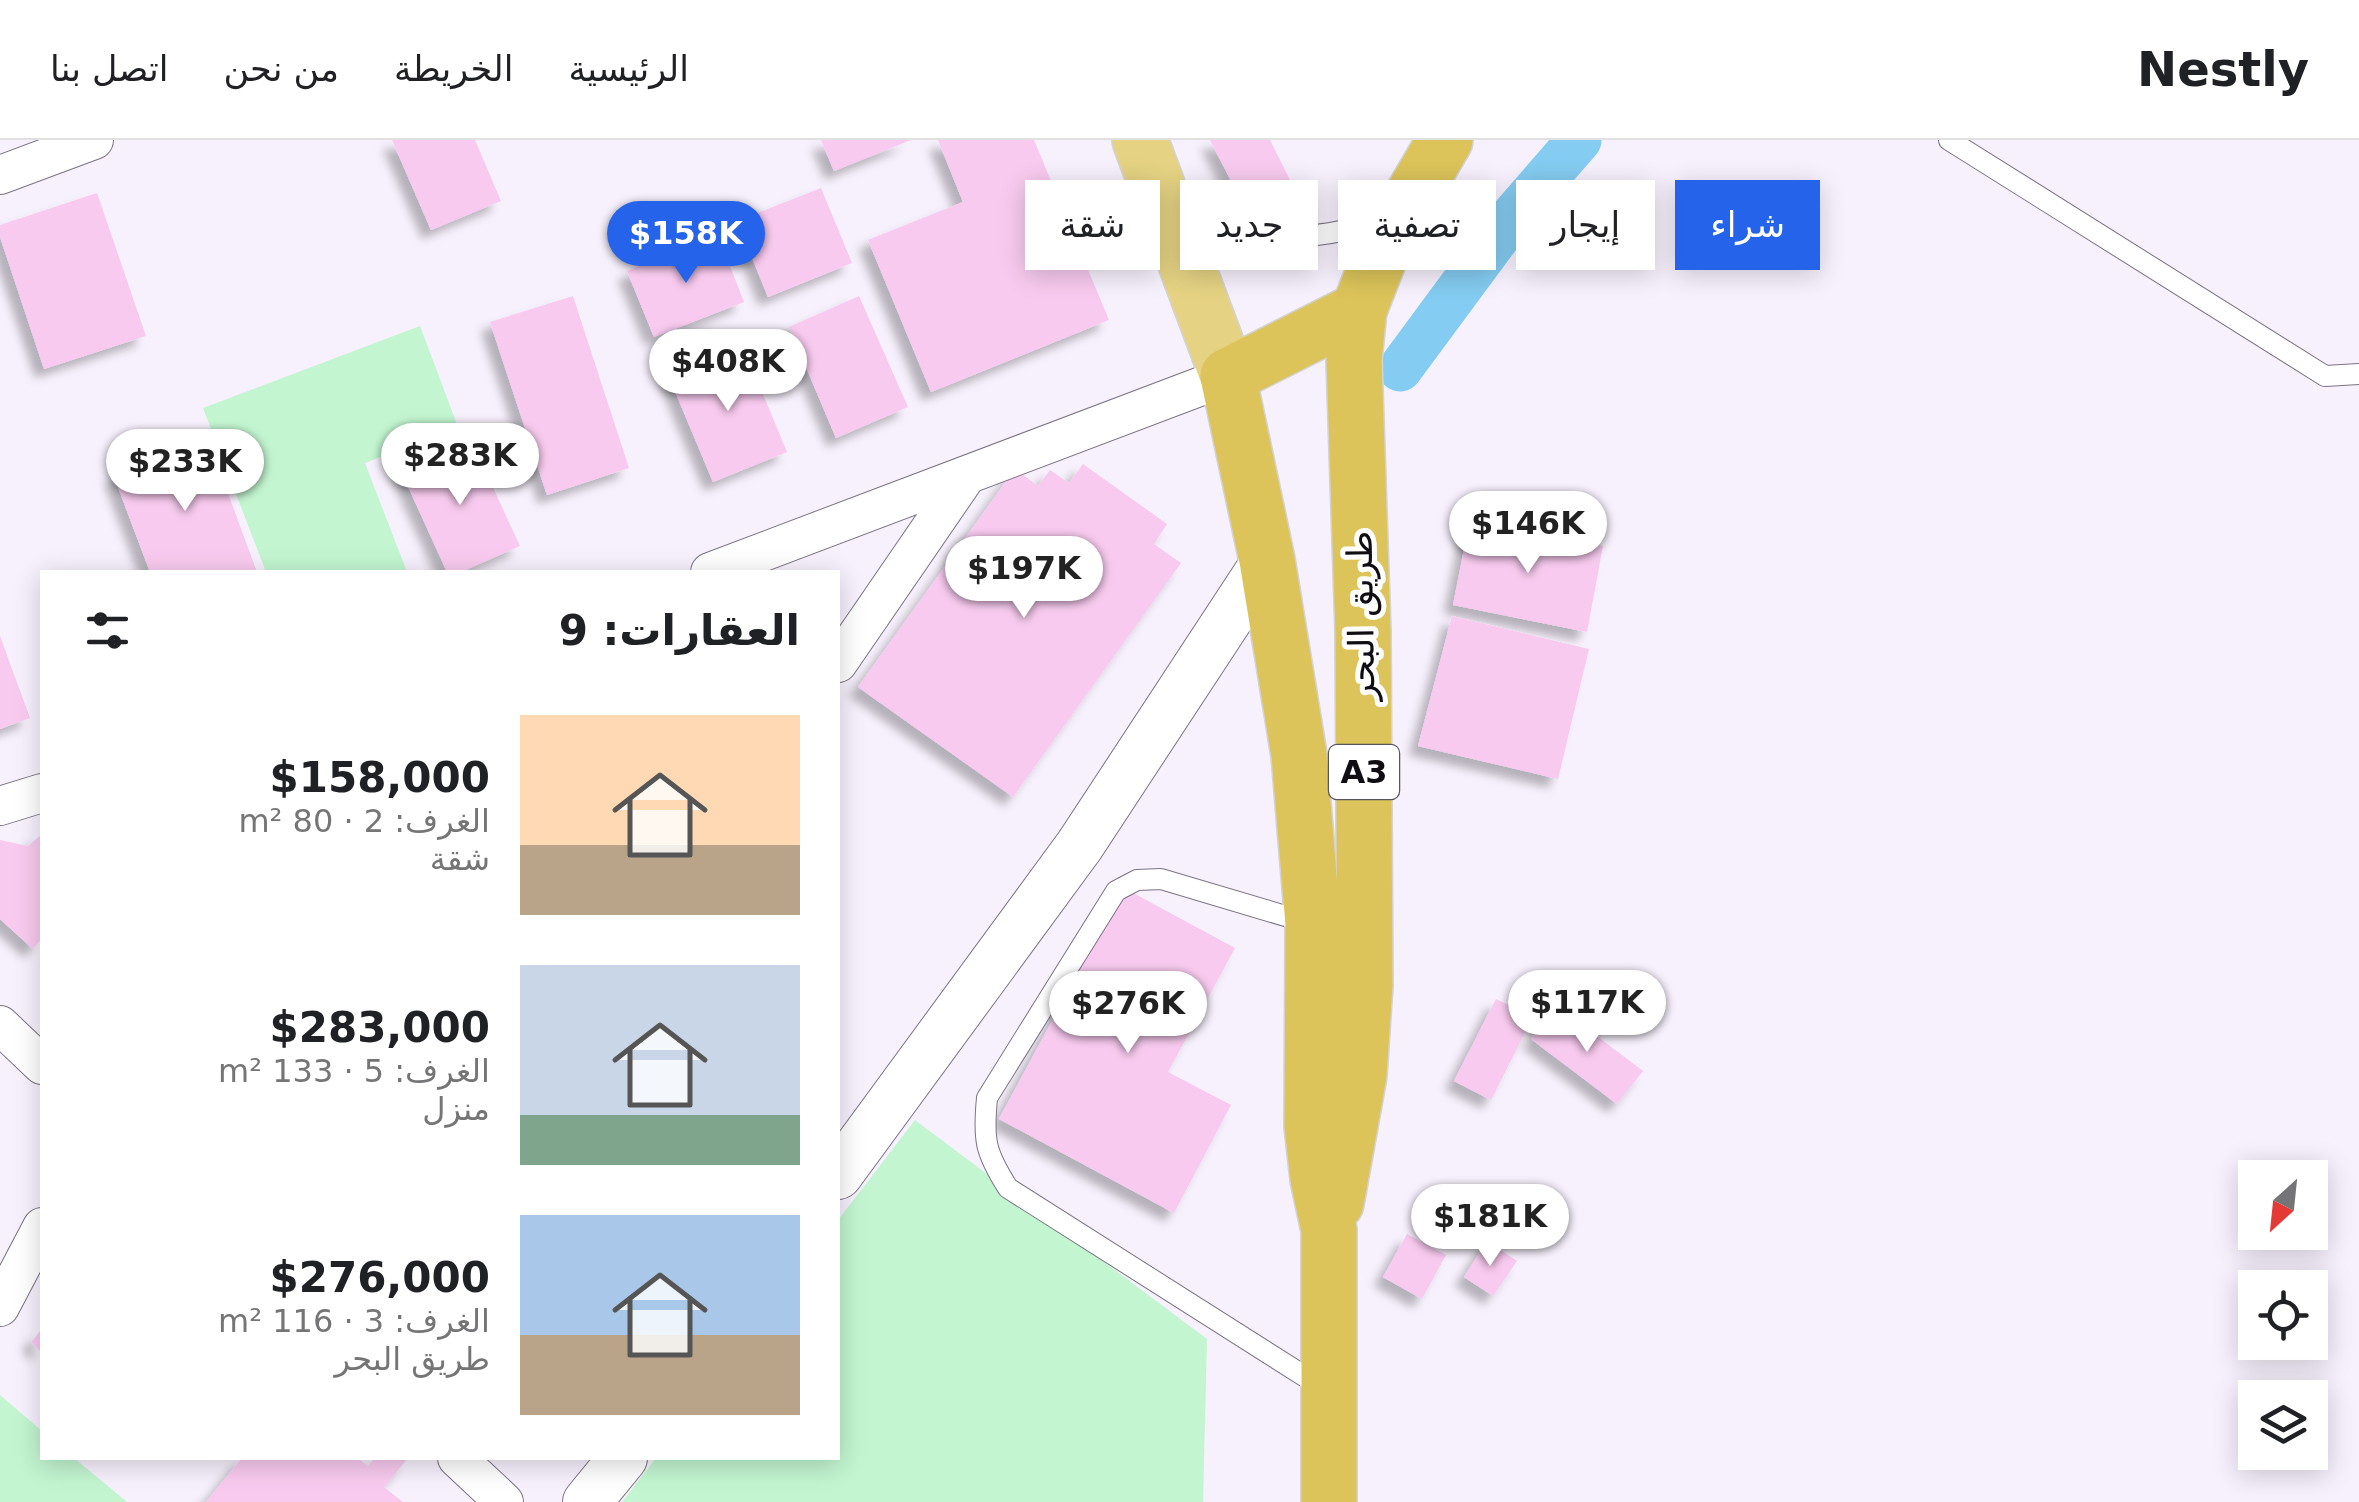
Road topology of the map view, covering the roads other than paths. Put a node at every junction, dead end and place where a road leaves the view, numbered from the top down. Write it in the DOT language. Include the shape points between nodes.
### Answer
graph roads {
  1 [pos="94,140"];
  2 [pos="1445,140"];
  3 [pos="1948,140"];
  4 [pos="1149,162"];
  5 [pos="0,175"];
  6 [pos="1420,180"];
  7 [pos="1338,233"];
  8 [pos="1374,270"];
  9 [pos="1359,310"];
  10 [pos="2359,374"];
  11 [pos="1228,376"];
  12 [pos="965,478"];
  13 [pos="1267,560"];
  14 [pos="715,570"];
  15 [pos="840,661"];
  16 [pos="40,794"];
  17 [pos="0,806"];
  18 [pos="1313,924"];
  19 [pos="0,1025"];
  20 [pos="40,1064"];
  21 [pos="840,1172"];
  22 [pos="1328,1230"];
  23 [pos="40,1231"];
  24 [pos="0,1307"];
  25 [pos="1329,1392"];
  26 [pos="459,1460"];
  27 [pos="620,1460"];
  28 [pos="504,1502"];
  29 [pos="587,1502"];
  30 [pos="1329,1502"];
  1 -- 5 [label="street"];
  2 -- 6 [label="highway, طريق البحر / A3"];
  3 -- 10 [label="lane" via="2326,376"];
  4 -- 7 [label="lane" via="1200,213 1249,232 1301,238"];
  4 -- 11 [label="main road"];
  8 -- 9 [label="highway, طريق البحر / A3"];
  9 -- 11 [label="highway"];
  9 -- 22 [label="highway, طريق البحر / A3" via="1354,360 1365,985 1352,1127"];
  11 -- 12 [label="street"];
  11 -- 13 [label="highway, طريق البحر / A3"];
  12 -- 14 [label="street"];
  12 -- 15 [label="street"];
  13 -- 18 [label="highway, طريق البحر / A3" via="1299,755"];
  13 -- 21 [label="street" via="1080,845"];
  16 -- 17 [label="street"];
  18 -- 22 [label="highway, طريق البحر / A3" via="1312,1126"];
  18 -- 25 [label="lane" via="1161,880 1137,880 1116,892 987,1098 984,1135 1008,1188"];
  19 -- 20 [label="street"];
  22 -- 25 [label="highway, طريق البحر / A3"];
  23 -- 24 [label="street"];
  25 -- 30 [label="highway, طريق البحر / A3"];
  26 -- 28 [label="street"];
  27 -- 29 [label="street"];
}
